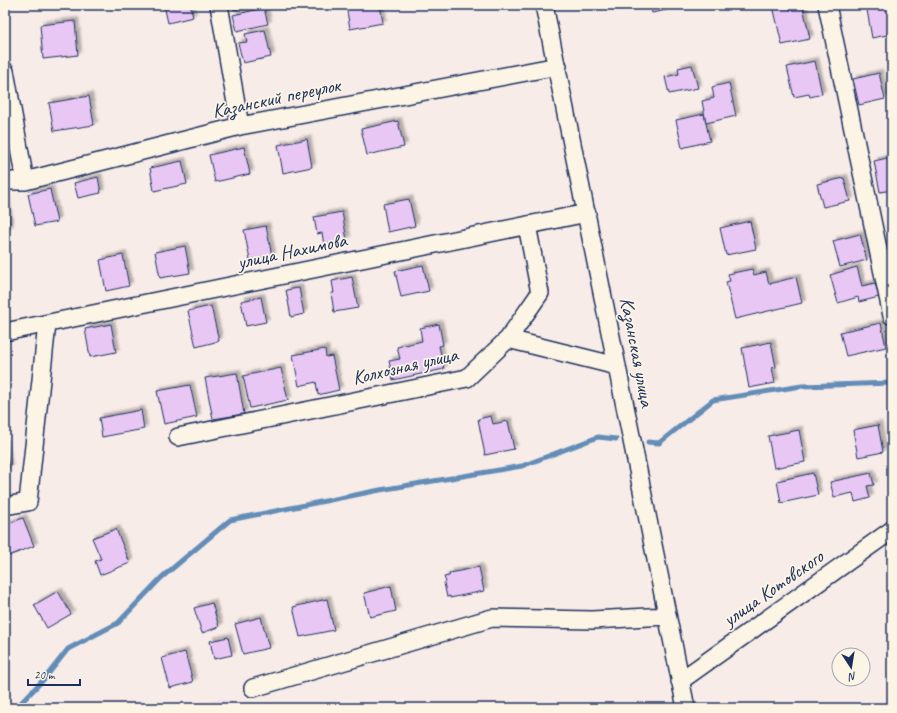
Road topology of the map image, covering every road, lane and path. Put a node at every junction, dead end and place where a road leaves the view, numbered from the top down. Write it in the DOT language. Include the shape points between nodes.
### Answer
graph roads {
  1 [pos="219,5"];
  2 [pos="544,5"];
  3 [pos="827,5"];
  4 [pos="558,66"];
  5 [pos="5,72"];
  6 [pos="240,126"];
  7 [pos="5,181"];
  8 [pos="25,181"];
  9 [pos="587,213"];
  10 [pos="527,225"];
  11 [pos="892,316"];
  12 [pos="47,324"];
  13 [pos="5,332"];
  14 [pos="508,339"];
  15 [pos="617,366"];
  16 [pos="178,437"];
  17 [pos="5,506"];
  18 [pos="892,530"];
  19 [pos="667,616"];
  20 [pos="680,681"];
  21 [pos="253,688"];
  22 [pos="686,708"];
  1 -- 6 [label="street"];
  2 -- 4 [label="street, Казанская улица"];
  3 -- 11 [label="street"];
  4 -- 6 [label="street, Казанский переулок"];
  4 -- 9 [label="street, Казанская улица"];
  5 -- 8 [label="street"];
  6 -- 8 [label="street, Казанский переулок"];
  7 -- 8 [label="street, Казанский переулок"];
  9 -- 10 [label="street, улица Нахимова"];
  9 -- 15 [label="street, Казанская улица"];
  10 -- 12 [label="street, улица Нахимова"];
  10 -- 14 [label="street, Колхозная улица" via="540,293"];
  12 -- 13 [label="street, улица Нахимова"];
  12 -- 17 [label="street" via="28,502"];
  14 -- 15 [label="street"];
  14 -- 16 [label="street, Колхозная улица" via="467,378"];
  15 -- 19 [label="street, Казанская улица"];
  18 -- 20 [label="street, улица Котовского"];
  19 -- 20 [label="street, Казанская улица"];
  19 -- 21 [label="street" via="592,620 492,618"];
  20 -- 22 [label="street, Казанская улица"];
}
